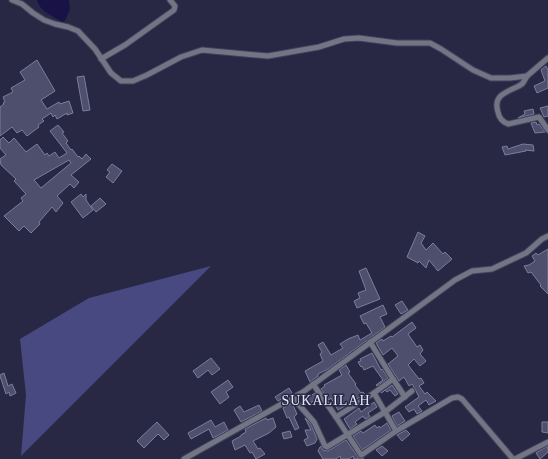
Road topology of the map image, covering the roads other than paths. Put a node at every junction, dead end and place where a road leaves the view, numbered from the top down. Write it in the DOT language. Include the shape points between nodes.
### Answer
graph roads {
  1 [pos="12,0"];
  2 [pos="170,0"];
  3 [pos="548,58"];
  4 [pos="101,59"];
  5 [pos="527,76"];
  6 [pos="548,130"];
  7 [pos="548,236"];
  8 [pos="370,342"];
  9 [pos="393,379"];
  10 [pos="313,384"];
  11 [pos="412,391"];
  12 [pos="374,393"];
  13 [pos="292,397"];
  14 [pos="405,397"];
  15 [pos="385,412"];
  16 [pos="336,417"];
  17 [pos="396,431"];
  18 [pos="347,436"];
  19 [pos="548,442"];
  20 [pos="184,459"];
  21 [pos="514,459"];
  1 -- 4 [label="street" via="44,20 78,31"];
  2 -- 4 [label="street" via="175,6 174,10"];
  3 -- 5 [label="street"];
  4 -- 5 [label="street" via="116,78 121,81 133,81 181,57 202,50 268,56 359,38 397,43 430,43 473,70 491,78"];
  5 -- 6 [label="street" via="522,83 498,99 498,114 508,124 540,117"];
  7 -- 8 [label="street" via="526,253 492,269 472,271 455,280"];
  8 -- 9 [label="street"];
  8 -- 10 [label="street"];
  9 -- 12 [label="street"];
  9 -- 14 [label="street"];
  10 -- 13 [label="street"];
  10 -- 16 [label="street"];
  11 -- 14 [label="street"];
  12 -- 15 [label="street"];
  12 -- 16 [label="street"];
  13 -- 18 [label="street" via="314,422 327,447"];
  13 -- 20 [label="street"];
  14 -- 15 [label="street"];
  15 -- 17 [label="street"];
  15 -- 18 [label="street"];
  16 -- 18 [label="street"];
  17 -- 18 [label="street" via="362,455"];
  17 -- 21 [label="street" via="452,398 458,397"];
  19 -- 21 [label="street"];
}
